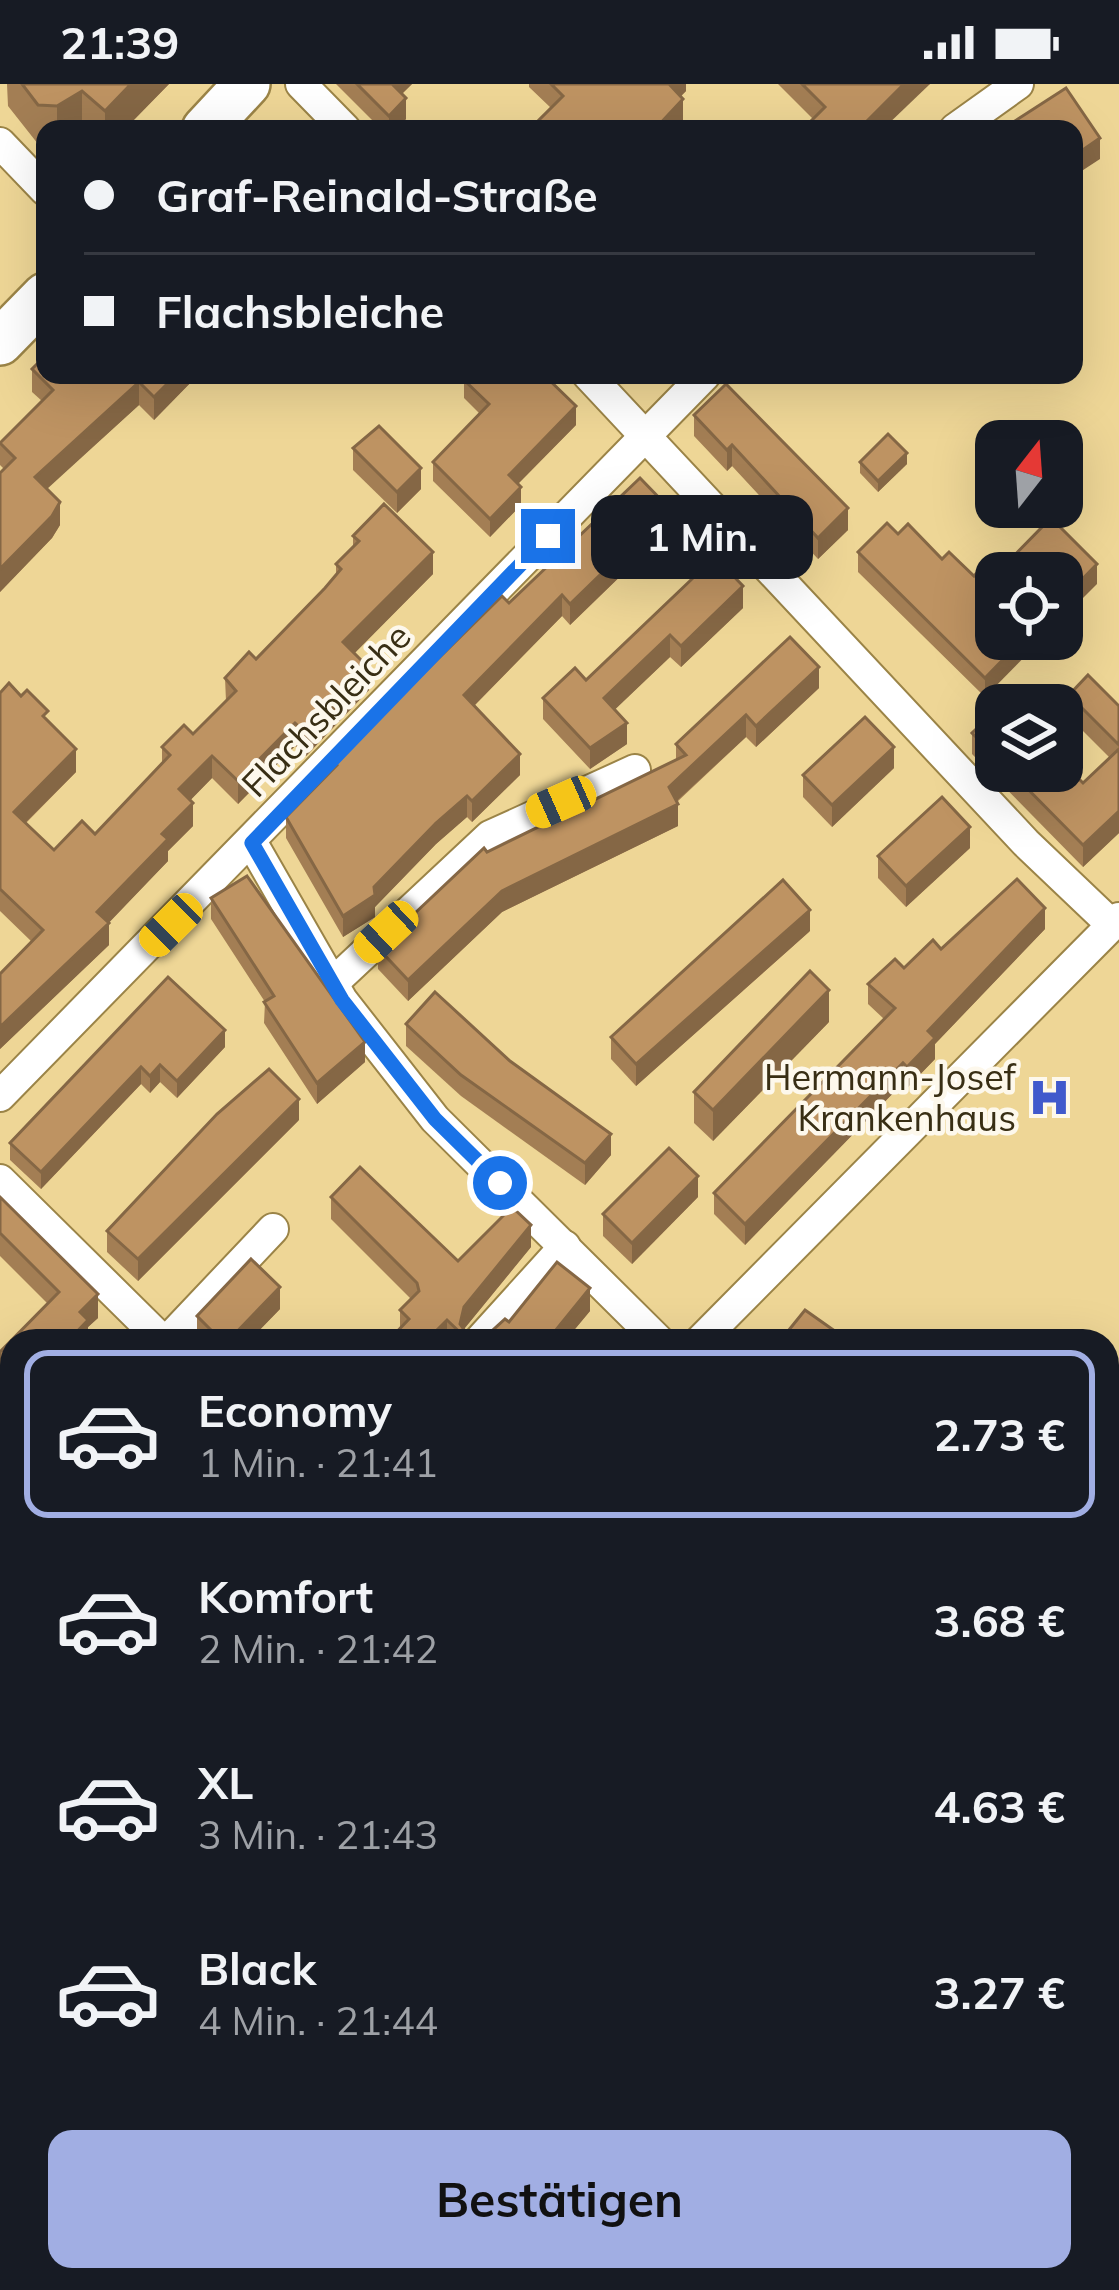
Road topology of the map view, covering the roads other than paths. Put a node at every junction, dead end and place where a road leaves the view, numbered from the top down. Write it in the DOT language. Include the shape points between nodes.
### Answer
graph roads {
  1 [pos="247,84"];
  2 [pos="301,84"];
  3 [pos="1018,84"];
  4 [pos="213,120"];
  5 [pos="336,120"];
  6 [pos="968,120"];
  7 [pos="0,143"];
  8 [pos="36,181"];
  9 [pos="36,305"];
  10 [pos="0,342"];
  11 [pos="597,384"];
  12 [pos="696,384"];
  13 [pos="646,433"];
  14 [pos="635,770"];
  15 [pos="252,843"];
  16 [pos="1115,921"];
  17 [pos="334,982"];
  18 [pos="0,1096"];
  19 [pos="0,1180"];
  20 [pos="273,1229"];
  21 [pos="565,1246"];
  22 [pos="153,1329"];
  23 [pos="177,1329"];
  24 [pos="490,1329"];
  25 [pos="646,1329"];
  26 [pos="712,1329"];
  1 -- 4 [label="main road"];
  2 -- 5 [label="street"];
  3 -- 6 [label="street"];
  7 -- 8 [label="street"];
  9 -- 10 [label="main road"];
  11 -- 13 [label="street"];
  12 -- 13 [label="street, Flachsbleiche"];
  13 -- 15 [label="street, Flachsbleiche"];
  13 -- 16 [label="street" via="1026,844"];
  14 -- 17 [label="street" via="490,836"];
  15 -- 17 [label="street"];
  15 -- 18 [label="street, Flachsbleiche"];
  16 -- 26 [label="street"];
  17 -- 21 [label="street" via="435,1119"];
  19 -- 22 [label="street"];
  20 -- 23 [label="street"];
  21 -- 24 [label="street"];
  21 -- 25 [label="street"];
}
